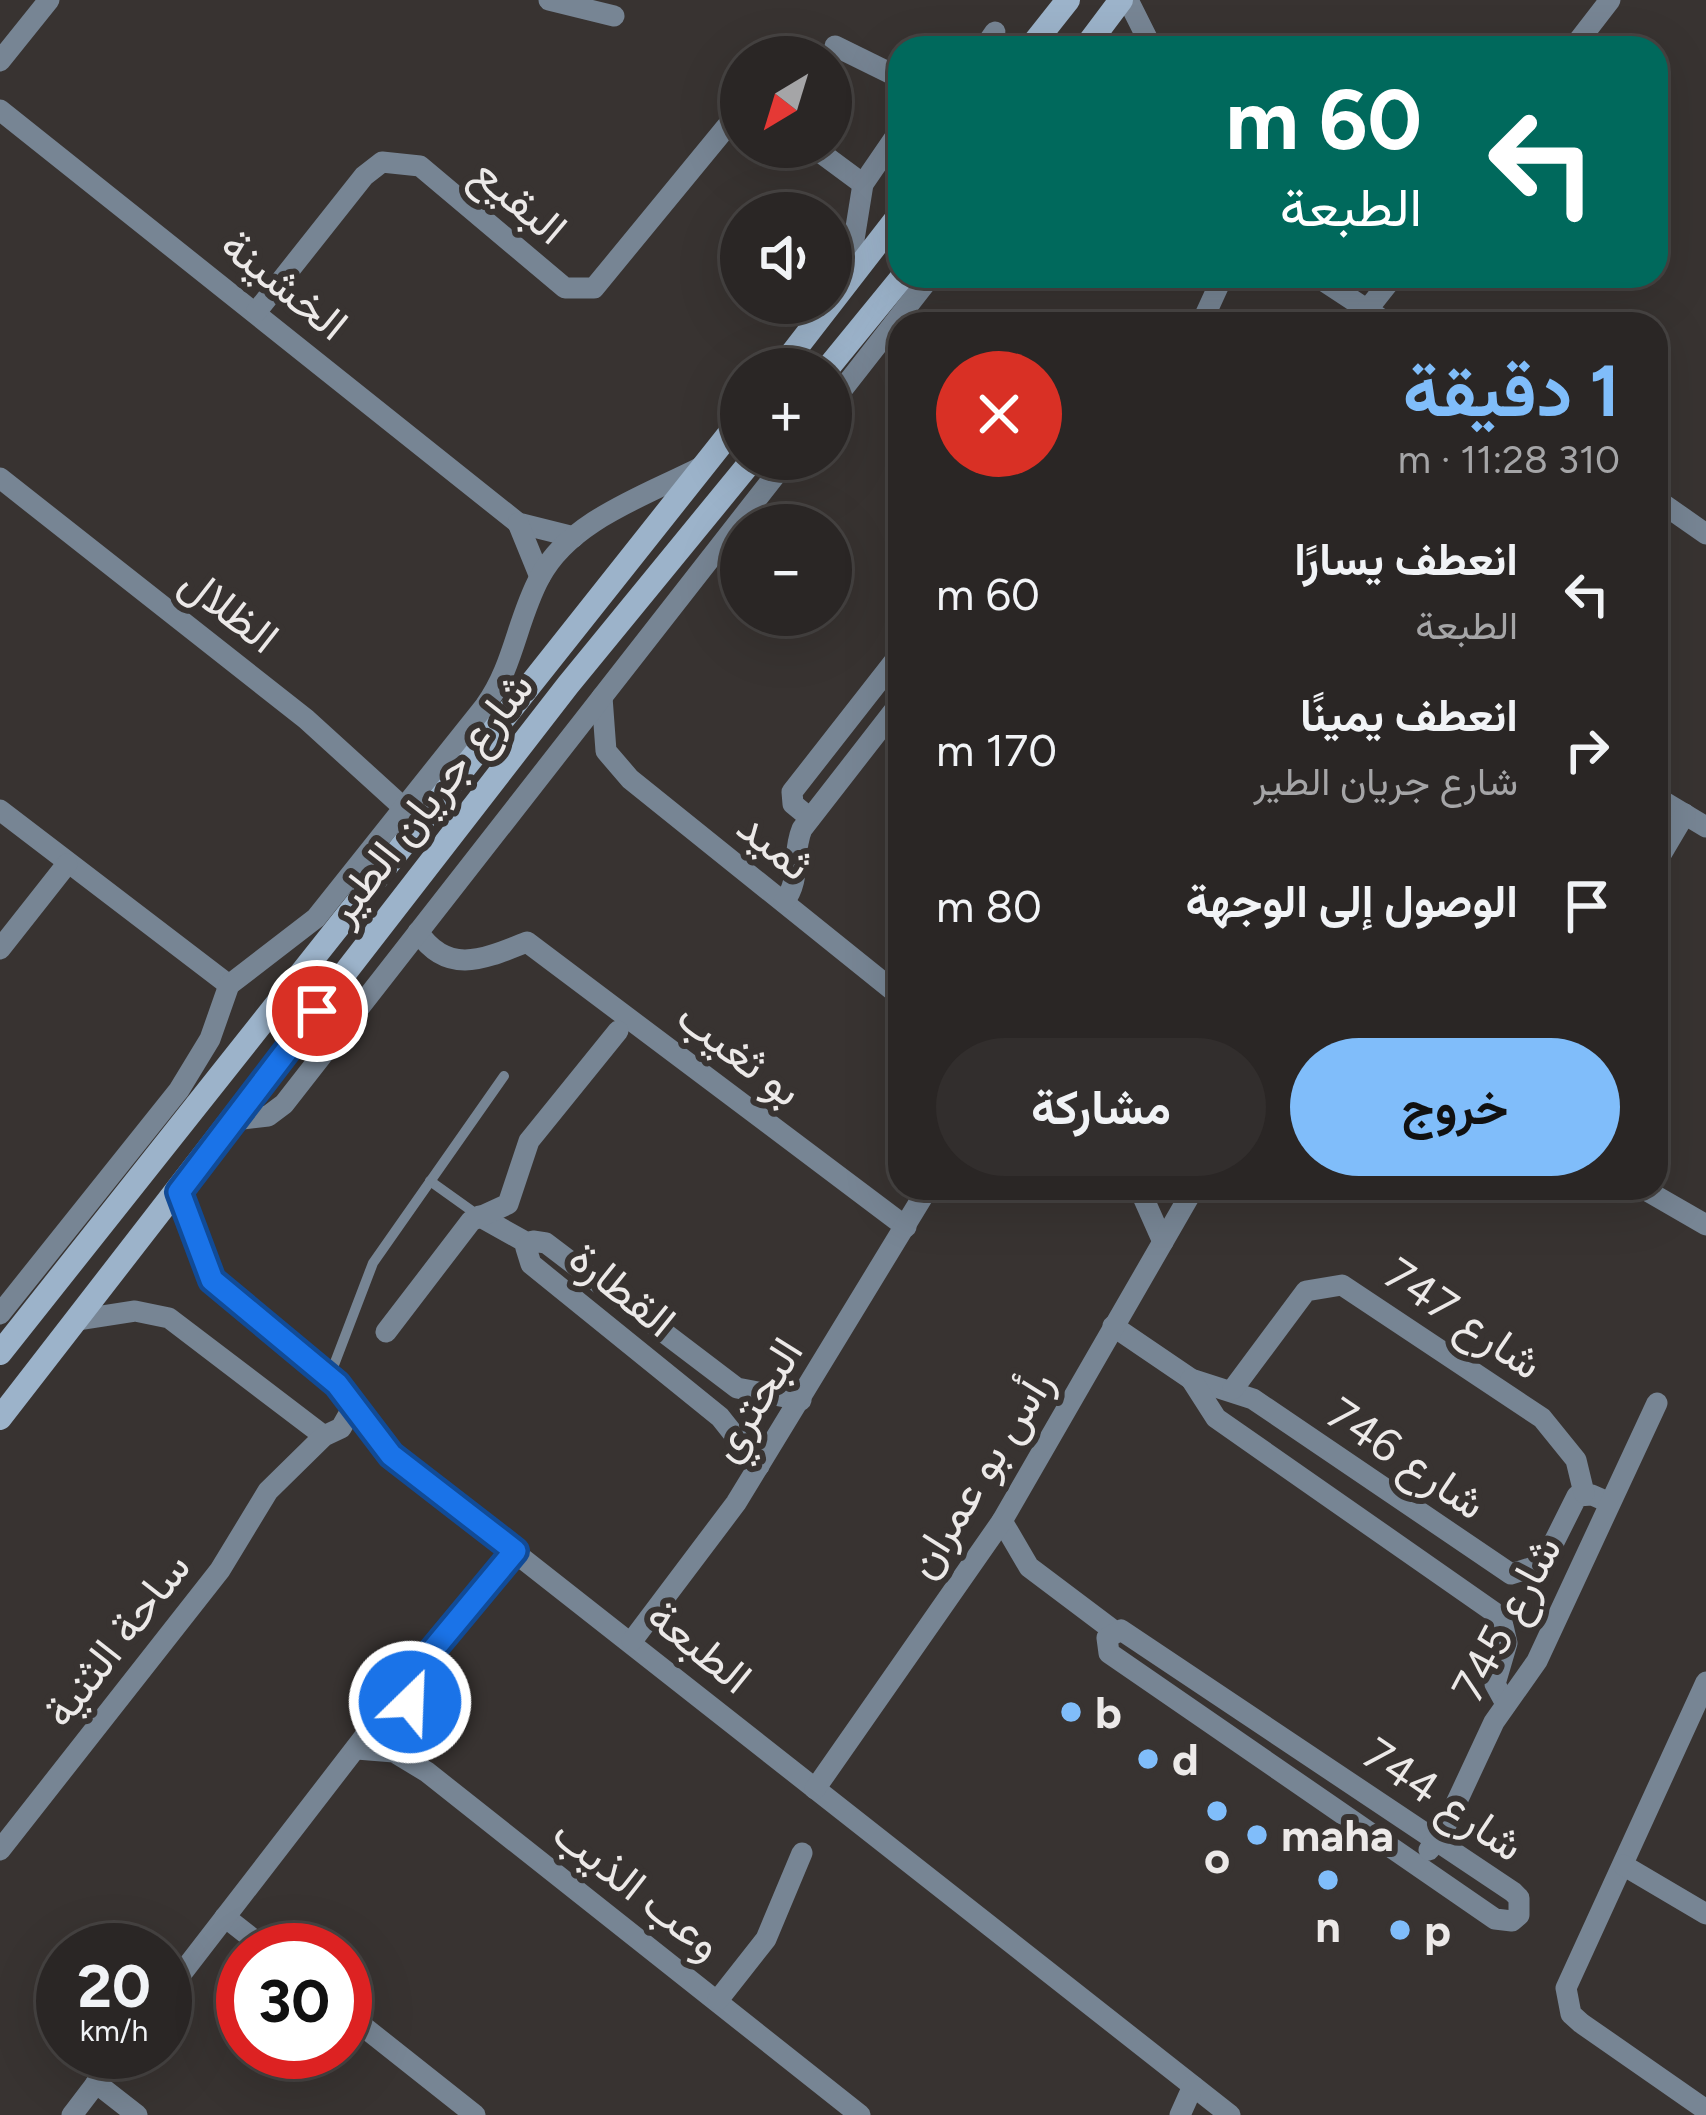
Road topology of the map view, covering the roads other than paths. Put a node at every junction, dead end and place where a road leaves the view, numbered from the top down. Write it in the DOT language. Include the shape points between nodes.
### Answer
graph roads {
  1 [pos="49,0"];
  2 [pos="549,0"];
  3 [pos="1067,0"];
  4 [pos="1125,0"];
  5 [pos="1610,0"];
  6 [pos="614,16"];
  7 [pos="1039,36"];
  8 [pos="1095,36"];
  9 [pos="1145,36"];
  10 [pos="1582,36"];
  11 [pos="852,54"];
  12 [pos="0,61"];
  13 [pos="888,72"];
  14 [pos="0,110"];
  15 [pos="720,137"];
  16 [pos="888,148"];
  17 [pos="841,168"];
  18 [pos="863,184"];
  19 [pos="888,230"];
  20 [pos="852,252"];
  21 [pos="852,276"];
  22 [pos="893,288"];
  23 [pos="921,288"];
  24 [pos="1334,288"];
  25 [pos="1384,288"];
  26 [pos="1367,310"];
  27 [pos="257,311"];
  28 [pos="902,312"];
  29 [pos="1370,312"];
  30 [pos="815,324"];
  31 [pos="888,329"];
  32 [pos="796,348"];
  33 [pos="844,348"];
  34 [pos="852,374"];
  35 [pos="720,446"];
  36 [pos="706,464"];
  37 [pos="0,478"];
  38 [pos="736,480"];
  39 [pos="772,480"];
  40 [pos="1668,508"];
  41 [pos="518,523"];
  42 [pos="1706,534"];
  43 [pos="574,537"];
  44 [pos="540,577"];
  45 [pos="888,669"];
  46 [pos="602,697"];
  47 [pos="888,718"];
  48 [pos="563,746"];
  49 [pos="606,751"];
  50 [pos="820,755"];
  51 [pos="844,773"];
  52 [pos="1668,804"];
  53 [pos="405,809"];
  54 [pos="0,810"];
  55 [pos="1685,814"];
  56 [pos="810,818"];
  57 [pos="1706,827"];
  58 [pos="1668,843"];
  59 [pos="67,864"];
  60 [pos="784,902"];
  61 [pos="418,932"];
  62 [pos="0,949"];
  63 [pos="229,985"];
  64 [pos="888,986"];
  65 [pos="618,1031"];
  66 [pos="505,1076"];
  67 [pos="234,1120"];
  68 [pos="430,1181"];
  69 [pos="179,1192"];
  70 [pos="921,1200"];
  71 [pos="1144,1200"];
  72 [pos="1187,1200"];
  73 [pos="1662,1200"];
  74 [pos="479,1216"];
  75 [pos="102,1223"];
  76 [pos="1706,1226"];
  77 [pos="906,1227"];
  78 [pos="1163,1242"];
  79 [pos="530,1244"];
  80 [pos="134,1248"];
  81 [pos="0,1314"];
  82 [pos="77,1320"];
  83 [pos="1113,1326"];
  84 [pos="386,1332"];
  85 [pos="0,1353"];
  86 [pos="329,1378"];
  87 [pos="1191,1379"];
  88 [pos="1233,1389"];
  89 [pos="801,1400"];
  90 [pos="1657,1403"];
  91 [pos="352,1408"];
  92 [pos="294,1415"];
  93 [pos="0,1418"];
  94 [pos="324,1436"];
  95 [pos="759,1466"];
  96 [pos="285,1470"];
  97 [pos="1585,1493"];
  98 [pos="1608,1502"];
  99 [pos="1406,1506"];
  100 [pos="1002,1521"];
  101 [pos="1387,1534"];
  102 [pos="515,1551"];
  103 [pos="1114,1631"];
  104 [pos="632,1641"];
  105 [pos="412,1675"];
  106 [pos="1706,1682"];
  107 [pos="1506,1704"];
  108 [pos="357,1749"];
  109 [pos="406,1758"];
  110 [pos="815,1789"];
  111 [pos="1436,1841"];
  112 [pos="0,1850"];
  113 [pos="802,1853"];
  114 [pos="1414,1864"];
  115 [pos="1622,1864"];
  116 [pos="1706,1914"];
  117 [pos="225,1917"];
  118 [pos="233,1923"];
  119 [pos="192,1959"];
  120 [pos="718,2000"];
  121 [pos="372,2033"];
  122 [pos="99,2079"];
  123 [pos="96,2083"];
  124 [pos="1193,2086"];
  125 [pos="1706,2110"];
  126 [pos="72,2115"];
  127 [pos="137,2115"];
  128 [pos="475,2115"];
  129 [pos="860,2115"];
  130 [pos="1180,2115"];
  131 [pos="1230,2115"];
  1 -- 12 [label="street"];
  2 -- 6 [label="street"];
  3 -- 7 [label="street"];
  4 -- 8 [label="street"];
  4 -- 9 [label="street"];
  5 -- 10 [label="street"];
  11 -- 13 [label="street"];
  14 -- 27 [label="street, الخشينة"];
  15 -- 27 [label="street, البقيع" via="594,288 565,288 420,166 382,162"];
  16 -- 18 [label="street"];
  17 -- 18 [label="street"];
  18 -- 20 [label="street"];
  19 -- 21 [label="street"];
  22 -- 33 [label="street"];
  23 -- 28 [label="street"];
  24 -- 26 [label="street"];
  25 -- 26 [label="street"];
  26 -- 29 [label="street"];
  27 -- 41 [label="street, الخشينة"];
  30 -- 32 [label="street"];
  31 -- 34 [label="street"];
  35 -- 36 [label="street, شارع جريان الطير"];
  36 -- 43 [label="street, شارع جريان الطير"];
  36 -- 75 [label="street, شارع جريان الطير"];
  37 -- 53 [label="street, الظلال" via="292,707"];
  38 -- 67 [label="street, شارع جريان الطير"];
  39 -- 46 [label="street"];
  40 -- 42 [label="street"];
  41 -- 43 [label="street, الخشينة"];
  41 -- 44 [label="street, الخشينة"];
  43 -- 44 [label="street, شارع جريان الطير"];
  44 -- 53 [label="street, شارع جريان الطير" via="496,692"];
  45 -- 50 [label="street"];
  46 -- 48 [label="street"];
  46 -- 49 [label="street"];
  47 -- 51 [label="street"];
  48 -- 49 [label="street"];
  48 -- 61 [label="street"];
  49 -- 60 [label="street, ثميد"];
  50 -- 51 [label="street"];
  50 -- 56 [label="street" via="792,792"];
  51 -- 56 [label="street"];
  52 -- 55 [label="street"];
  53 -- 63 [label="street, شارع جريان الطير" via="303,931"];
  54 -- 59 [label="street"];
  55 -- 57 [label="street"];
  55 -- 58 [label="street"];
  56 -- 60 [label="street"];
  59 -- 62 [label="street"];
  59 -- 63 [label="street"];
  60 -- 64 [label="street, ثميد"];
  61 -- 67 [label="street" via="284,1104 259,1119"];
  61 -- 77 [label="street, بو ثغيب" via="452,962 527,942"];
  63 -- 81 [label="street" via="210,1039 179,1090"];
  65 -- 74 [label="street" via="529,1142 508,1204"];
  66 -- 68 [label="lane"];
  67 -- 69 [label="street, شارع جريان الطير"];
  68 -- 74 [label="lane"];
  68 -- 86 [label="lane" via="361,1288"];
  69 -- 80 [label="street, شارع جريان الطير"];
  69 -- 86 [label="street, الطبعة" via="212,1280"];
  70 -- 77 [label="street, البحتري"];
  71 -- 78 [label="street"];
  72 -- 78 [label="street, رأس بو عمران"];
  73 -- 76 [label="street"];
  74 -- 79 [label="street"];
  74 -- 84 [label="street"];
  75 -- 80 [label="street"];
  75 -- 85 [label="street, شارع جريان الطير"];
  77 -- 89 [label="street, البحتري"];
  78 -- 83 [label="street, رأس بو عمران"];
  79 -- 89 [label="street, القطارة" via="551,1246 737,1388"];
  79 -- 95 [label="street, القطارة" via="530,1264 720,1418"];
  80 -- 82 [label="street, شارع جريان الطير"];
  82 -- 92 [label="street" via="135,1311 170,1318"];
  82 -- 93 [label="street, شارع جريان الطير"];
  83 -- 87 [label="street, شارع 746"];
  83 -- 100 [label="street, رأس بو عمران"];
  86 -- 91 [label="street, الطبعة"];
  87 -- 88 [label="street, شارع 746"];
  87 -- 101 [label="street, شارع 746" via="1216,1418"];
  88 -- 97 [label="street, شارع 747" via="1306,1291 1342,1285 1542,1418 1576,1460"];
  88 -- 99 [label="street, شارع 746"];
  89 -- 95 [label="street, البحتري"];
  90 -- 98 [label="street, شارع 745"];
  91 -- 94 [label="street, ساحة الثنية" via="341,1429"];
  91 -- 102 [label="street, الطبعة" via="391,1455"];
  92 -- 94 [label="street"];
  92 -- 96 [label="street, ساحة الثنية"];
  94 -- 96 [label="street, ساحة الثنية"];
  95 -- 104 [label="street, البحتري"];
  96 -- 112 [label="street, ساحة الثنية" via="212,1581"];
  97 -- 98 [label="street"];
  97 -- 99 [label="street, شارع 746" via="1571,1501 1543,1564 1522,1574 1501,1569"];
  98 -- 107 [label="street, شارع 745" via="1537,1660"];
  99 -- 101 [label="street"];
  100 -- 103 [label="street, شارع 744" via="1023,1562"];
  100 -- 110 [label="street, رأس بو عمران"];
  101 -- 107 [label="street, شارع 746" via="1501,1617 1507,1643 1495,1684"];
  102 -- 104 [label="street, الطبعة"];
  102 -- 105 [label="street"];
  103 -- 111 [label="street, شارع 744"];
  103 -- 114 [label="street, شارع 744" via="1108,1653"];
  104 -- 110 [label="street, الطبعة"];
  105 -- 108 [label="street"];
  105 -- 109 [label="street" via="400,1729"];
  106 -- 115 [label="street"];
  107 -- 111 [label="street, شارع 745"];
  108 -- 109 [label="street, وعب الذيب"];
  108 -- 117 [label="street"];
  109 -- 120 [label="street, وعب الذيب"];
  110 -- 124 [label="street, الطبعة"];
  111 -- 114 [label="street, شارع 745"];
  111 -- 114 [label="street, شارع 744" via="1513,1892 1519,1915 1496,1919"];
  113 -- 120 [label="street" via="766,1939"];
  115 -- 116 [label="street"];
  115 -- 125 [label="street" via="1566,2002 1581,2023"];
  117 -- 118 [label="street"];
  117 -- 119 [label="street"];
  120 -- 129 [label="street, وعب الذيب"];
  121 -- 128 [label="street"];
  122 -- 123 [label="street"];
  123 -- 126 [label="street"];
  123 -- 127 [label="street"];
  124 -- 130 [label="street"];
  124 -- 131 [label="street, الطبعة"];
}
